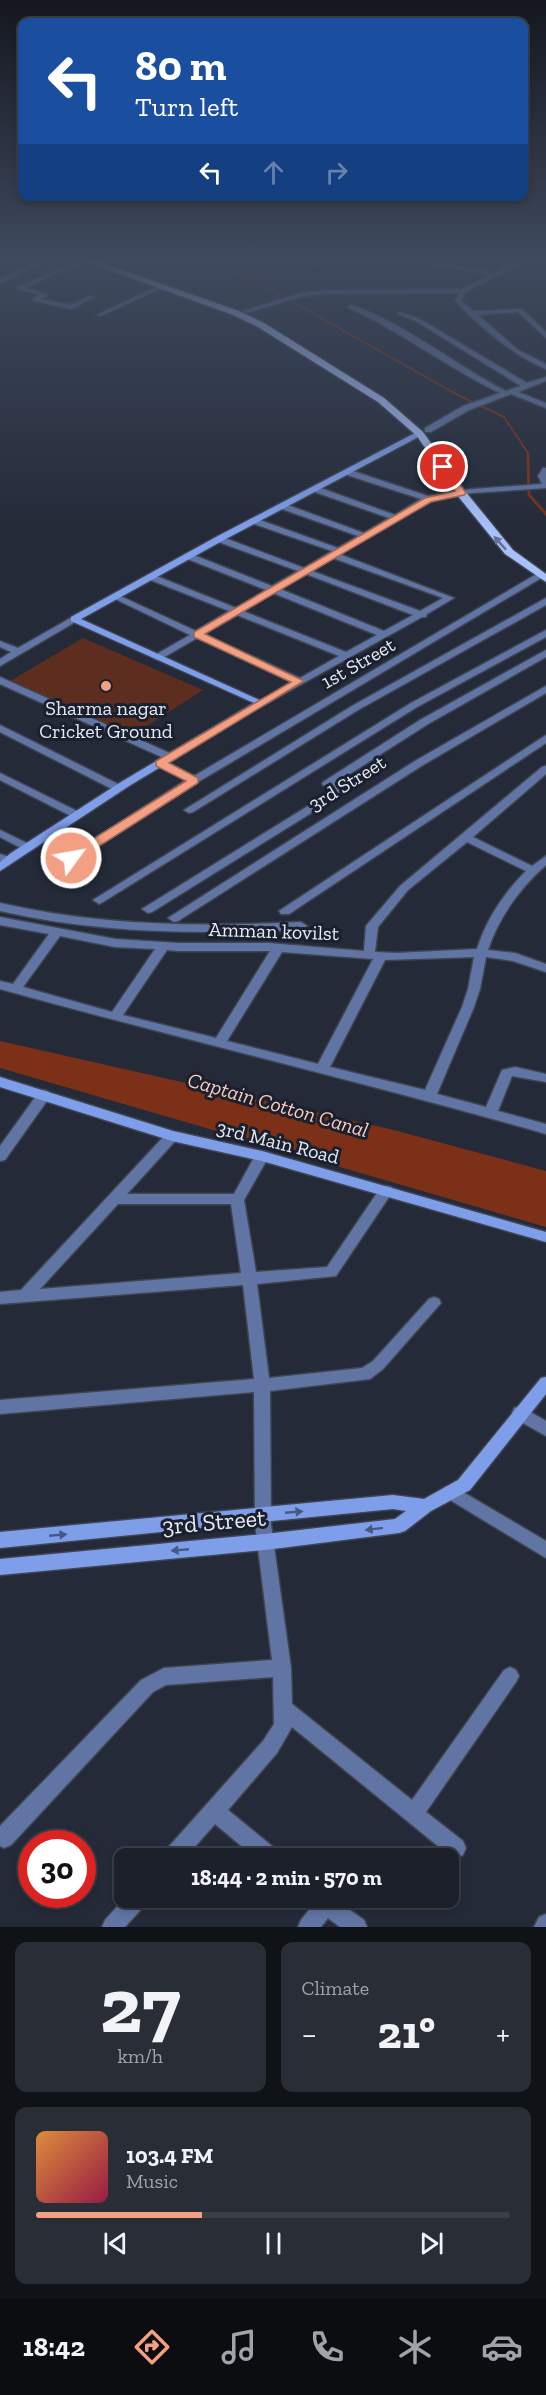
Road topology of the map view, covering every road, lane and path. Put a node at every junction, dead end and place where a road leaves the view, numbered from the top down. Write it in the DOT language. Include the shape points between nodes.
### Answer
graph roads {
  1 [pos="301,350"];
  2 [pos="313,350"];
  3 [pos="430,350"];
  4 [pos="466,350"];
  5 [pos="515,350"];
  6 [pos="546,368"];
  7 [pos="546,379"];
  8 [pos="526,386"];
  9 [pos="507,392"];
  10 [pos="546,406"];
  11 [pos="424,432"];
  12 [pos="546,470"];
  13 [pos="347,472"];
  14 [pos="546,486"];
  15 [pos="315,489"];
  16 [pos="467,492"];
  17 [pos="428,500"];
  18 [pos="282,506"];
  19 [pos="396,518"];
  20 [pos="254,521"];
  21 [pos="365,536"];
  22 [pos="219,539"];
  23 [pos="336,553"];
  24 [pos="188,556"];
  25 [pos="305,571"];
  26 [pos="544,575"];
  27 [pos="151,577"];
  28 [pos="275,590"];
  29 [pos="116,597"];
  30 [pos="546,601"];
  31 [pos="239,612"];
  32 [pos="423,615"];
  33 [pos="74,620"];
  34 [pos="546,633"];
  35 [pos="197,634"];
  36 [pos="386,635"];
  37 [pos="0,644"];
  38 [pos="19,652"];
  39 [pos="546,653"];
  40 [pos="346,655"];
  41 [pos="158,657"];
  42 [pos="0,663"];
  43 [pos="0,680"];
  44 [pos="299,681"];
  45 [pos="546,689"];
  46 [pos="261,703"];
  47 [pos="0,728"];
  48 [pos="546,738"];
  49 [pos="165,760"];
  50 [pos="546,768"];
  51 [pos="0,776"];
  52 [pos="194,780"];
  53 [pos="118,788"];
  54 [pos="189,810"];
  55 [pos="77,815"];
  56 [pos="0,833"];
  57 [pos="465,837"];
  58 [pos="27,847"];
  59 [pos="71,858"];
  60 [pos="546,859"];
  61 [pos="3,862"];
  62 [pos="532,870"];
  63 [pos="99,900"];
  64 [pos="0,907"];
  65 [pos="148,909"];
  66 [pos="285,911"];
  67 [pos="174,918"];
  68 [pos="0,921"];
  69 [pos="301,926"];
  70 [pos="57,932"];
  71 [pos="163,947"];
  72 [pos="278,948"];
  73 [pos="482,953"];
  74 [pos="375,956"];
  75 [pos="546,968"];
  76 [pos="0,985"];
  77 [pos="15,990"];
  78 [pos="115,1017"];
  79 [pos="219,1043"];
  80 [pos="322,1069"];
  81 [pos="546,1078"];
  82 [pos="0,1082"];
  83 [pos="44,1095"];
  84 [pos="429,1096"];
  85 [pos="490,1113"];
  86 [pos="546,1129"];
  87 [pos="172,1136"];
  88 [pos="0,1156"];
  89 [pos="262,1156"];
  90 [pos="386,1191"];
  91 [pos="114,1199"];
  92 [pos="237,1199"];
  93 [pos="546,1238"];
  94 [pos="249,1277"];
  95 [pos="26,1295"];
  96 [pos="0,1298"];
  97 [pos="434,1303"];
  98 [pos="546,1383"];
  99 [pos="262,1385"];
  100 [pos="0,1407"];
  101 [pos="520,1413"];
  102 [pos="546,1429"];
  103 [pos="451,1492"];
  104 [pos="425,1506"];
  105 [pos="263,1514"];
  106 [pos="0,1540"];
  107 [pos="265,1542"];
  108 [pos="546,1550"];
  109 [pos="0,1567"];
  110 [pos="282,1668"];
  111 [pos="510,1676"];
  112 [pos="282,1708"];
  113 [pos="214,1811"];
  114 [pos="414,1813"];
  115 [pos="1,1838"];
  116 [pos="181,1848"];
  117 [pos="259,1848"];
  118 [pos="456,1848"];
  119 [pos="129,1908"];
  120 [pos="318,1908"];
  121 [pos="331,1908"];
  122 [pos="112,1927"];
  123 [pos="308,1927"];
  124 [pos="357,1927"];
  1 -- 11 [label="main road"];
  2 -- 11 [label="main road" via="354,374"];
  3 -- 9 [label="street" via="486,385"];
  4 -- 8 [label="street"];
  5 -- 6 [label="street"];
  7 -- 8 [label="street"];
  8 -- 9 [label="street"];
  9 -- 10 [label="street"];
  9 -- 11 [label="street"];
  11 -- 13 [label="street"];
  11 -- 16 [label="main road"];
  12 -- 14 [label="street" via="542,476"];
  13 -- 15 [label="street"];
  13 -- 17 [label="street"];
  14 -- 16 [label="street"];
  15 -- 18 [label="street"];
  15 -- 19 [label="street"];
  16 -- 17 [label="street"];
  16 -- 26 [label="main road"];
  17 -- 19 [label="street"];
  18 -- 20 [label="street"];
  18 -- 21 [label="street"];
  19 -- 21 [label="street"];
  20 -- 22 [label="street"];
  20 -- 23 [label="street"];
  21 -- 23 [label="street"];
  22 -- 24 [label="street"];
  22 -- 25 [label="street"];
  23 -- 25 [label="street"];
  23 -- 32 [label="street" via="450,598"];
  24 -- 27 [label="street"];
  24 -- 28 [label="street"];
  25 -- 28 [label="street"];
  25 -- 32 [label="street"];
  26 -- 52 [label="street, 1st Street"];
  27 -- 29 [label="street"];
  27 -- 31 [label="street"];
  28 -- 31 [label="street"];
  28 -- 36 [label="street"];
  29 -- 33 [label="street"];
  29 -- 35 [label="street"];
  30 -- 54 [label="street" via="355,708"];
  31 -- 35 [label="street"];
  31 -- 40 [label="street"];
  32 -- 36 [label="street"];
  33 -- 38 [label="street"];
  33 -- 41 [label="street"];
  34 -- 63 [label="street" via="414,705"];
  35 -- 41 [label="street"];
  35 -- 44 [label="street"];
  36 -- 40 [label="street"];
  37 -- 38 [label="street"];
  38 -- 42 [label="street"];
  39 -- 65 [label="street" via="371,754 327,784 336,790 333,795"];
  40 -- 44 [label="street"];
  41 -- 46 [label="street"];
  43 -- 49 [label="street"];
  44 -- 46 [label="street"];
  45 -- 67 [label="street, 3rd Street" via="400,775"];
  46 -- 49 [label="street"];
  47 -- 53 [label="street"];
  48 -- 66 [label="street"];
  49 -- 52 [label="street"];
  49 -- 53 [label="street"];
  50 -- 57 [label="street"];
  51 -- 55 [label="street"];
  52 -- 59 [label="street, 1st Street"];
  53 -- 55 [label="street"];
  55 -- 58 [label="street"];
  56 -- 58 [label="street"];
  57 -- 62 [label="street"];
  57 -- 74 [label="street" via="404,888 372,926"];
  58 -- 61 [label="street"];
  60 -- 62 [label="street"];
  62 -- 73 [label="street" via="501,910"];
  64 -- 69 [label="street" via="57,921 157,930"];
  68 -- 70 [label="street, Amman kovilst"];
  70 -- 71 [label="street, Amman kovilst"];
  70 -- 77 [label="street"];
  71 -- 72 [label="street, Amman kovilst"];
  71 -- 78 [label="street"];
  72 -- 74 [label="street, Amman kovilst"];
  72 -- 79 [label="street"];
  73 -- 74 [label="street, Amman kovilst"];
  73 -- 75 [label="street, Amman kovilst" via="515,957"];
  73 -- 84 [label="street" via="474,990"];
  74 -- 80 [label="street"];
  76 -- 77 [label="street"];
  77 -- 78 [label="street"];
  78 -- 79 [label="street"];
  79 -- 80 [label="street"];
  80 -- 84 [label="street"];
  81 -- 85 [label="street" via="515,1071 507,1073"];
  82 -- 83 [label="street, 3rd Main Road"];
  83 -- 87 [label="street, 3rd Main Road"];
  83 -- 88 [label="street"];
  84 -- 85 [label="street"];
  85 -- 86 [label="street"];
  87 -- 89 [label="street, 3rd Main Road"];
  87 -- 91 [label="street"];
  89 -- 90 [label="street, 3rd Main Road"];
  89 -- 92 [label="street"];
  90 -- 93 [label="street, 3rd Main Road"];
  90 -- 94 [label="street" via="331,1272"];
  91 -- 92 [label="street"];
  91 -- 95 [label="street"];
  92 -- 94 [label="street"];
  94 -- 95 [label="street"];
  94 -- 99 [label="street"];
  95 -- 96 [label="street"];
  97 -- 99 [label="street" via="370,1372"];
  98 -- 101 [label="street, 3rd Street"];
  99 -- 100 [label="street"];
  99 -- 105 [label="street"];
  101 -- 102 [label="street"];
  101 -- 103 [label="street, 3rd Street" via="464,1485"];
  103 -- 104 [label="street, 3rd Street"];
  103 -- 108 [label="street"];
  105 -- 104 [label="street, 3rd Street, one-way" via="393,1502"];
  104 -- 107 [label="street, 3rd Street, one-way" via="399,1526"];
  106 -- 105 [label="street, 3rd Street, one-way"];
  105 -- 107 [label="street"];
  107 -- 109 [label="street, 3rd Street, one-way"];
  107 -- 110 [label="street"];
  110 -- 112 [label="street"];
  110 -- 115 [label="street" via="164,1677 147,1686"];
  111 -- 114 [label="street"];
  112 -- 113 [label="street" via="283,1726 278,1737"];
  112 -- 114 [label="street"];
  113 -- 116 [label="street"];
  113 -- 117 [label="street"];
  114 -- 118 [label="street"];
  119 -- 122 [label="street"];
  120 -- 123 [label="street"];
  121 -- 124 [label="street"];
}
